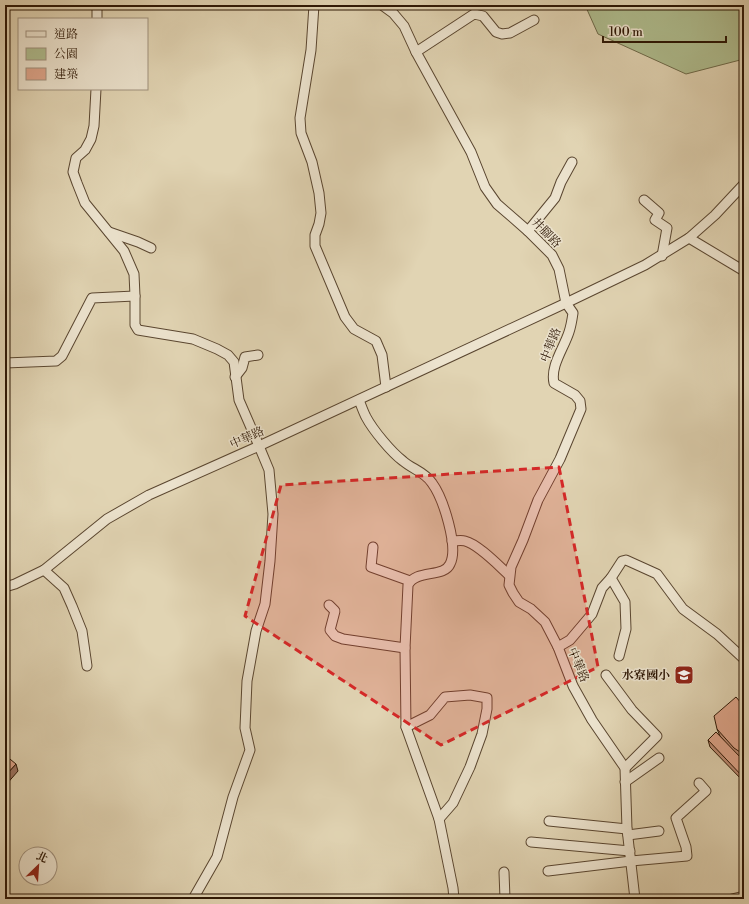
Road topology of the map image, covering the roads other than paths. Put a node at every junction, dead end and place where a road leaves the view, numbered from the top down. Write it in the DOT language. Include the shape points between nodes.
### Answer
graph roads {
  1 [pos="97,5"];
  2 [pos="314,5"];
  3 [pos="382,5"];
  4 [pos="97,18"];
  5 [pos="534,20"];
  6 [pos="416,52"];
  7 [pos="96,90"];
  8 [pos="572,162"];
  9 [pos="744,184"];
  10 [pos="644,200"];
  11 [pos="528,231"];
  12 [pos="108,232"];
  13 [pos="689,238"];
  14 [pos="151,248"];
  15 [pos="662,256"];
  16 [pos="744,271"];
  17 [pos="135,296"];
  18 [pos="566,303"];
  19 [pos="258,354"];
  20 [pos="5,363"];
  21 [pos="235,377"];
  22 [pos="386,387"];
  23 [pos="359,400"];
  24 [pos="259,446"];
  25 [pos="452,541"];
  26 [pos="373,547"];
  27 [pos="44,570"];
  28 [pos="509,575"];
  29 [pos="610,578"];
  30 [pos="410,581"];
  31 [pos="5,587"];
  32 [pos="330,604"];
  33 [pos="558,647"];
  34 [pos="405,648"];
  35 [pos="619,656"];
  36 [pos="744,659"];
  37 [pos="87,666"];
  38 [pos="606,675"];
  39 [pos="406,727"];
  40 [pos="660,758"];
  41 [pos="625,768"];
  42 [pos="625,782"];
  43 [pos="699,783"];
  44 [pos="439,819"];
  45 [pos="549,821"];
  46 [pos="659,831"];
  47 [pos="628,832"];
  48 [pos="531,842"];
  49 [pos="630,851"];
  50 [pos="631,861"];
  51 [pos="548,871"];
  52 [pos="504,872"];
  53 [pos="744,896"];
  54 [pos="193,899"];
  55 [pos="454,899"];
  56 [pos="505,899"];
  57 [pos="635,899"];
  58 [pos="732,899"];
  1 -- 4 [label="street"];
  2 -- 22 [label="street" via="311,50 300,118 301,133 312,162 319,193 321,213 315,246 345,317 354,329 376,341 382,355"];
  3 -- 6 [label="street, 井腳路" via="404,26"];
  5 -- 6 [label="street" via="510,33 502,34 496,32 483,16 474,14"];
  6 -- 11 [label="street, 井腳路" via="471,152 485,187 497,204"];
  7 -- 12 [label="street" via="91,139 85,150 76,158 73,172 85,203"];
  8 -- 11 [label="street" via="555,198"];
  9 -- 13 [label="street"];
  10 -- 15 [label="street" via="659,213 656,220 667,228"];
  11 -- 18 [label="street, 井腳路" via="552,255 559,269"];
  12 -- 14 [label="street"];
  12 -- 17 [label="street" via="124,251 134,274"];
  13 -- 15 [label="street"];
  13 -- 16 [label="street"];
  15 -- 18 [label="street"];
  17 -- 20 [label="street" via="92,298 62,356 56,361"];
  17 -- 21 [label="street" via="135,325 138,330 193,338 216,349 228,355 234,362"];
  18 -- 22 [label="street, 中華路"];
  18 -- 28 [label="street, 中華路" via="572,313 572,322 552,375 554,383 575,394 580,401 581,410 560,459 538,500"];
  19 -- 21 [label="street" via="245,357 242,368"];
  21 -- 24 [label="street" via="239,400"];
  22 -- 23 [label="street, 中華路"];
  23 -- 24 [label="street, 中華路"];
  23 -- 25 [label="street" via="366,418 388,448 424,474 432,483 446,513"];
  24 -- 27 [label="street, 中華路" via="149,495 113,515"];
  24 -- 54 [label="street" via="268,470 273,514 265,604 256,631 247,681 245,728 250,750 233,797 217,857"];
  25 -- 28 [label="street" via="472,544"];
  25 -- 30 [label="street" via="452,562 449,568 418,576"];
  26 -- 30 [label="street" via="371,567"];
  27 -- 31 [label="street, 中華路"];
  27 -- 37 [label="street" via="64,588 82,630"];
  28 -- 33 [label="street, 中華路" via="512,593 519,602 531,608 545,622"];
  29 -- 33 [label="street" via="602,588 592,614 570,640"];
  29 -- 35 [label="street" via="625,602 626,629"];
  29 -- 36 [label="street" via="622,561 626,560 657,574 683,609"];
  30 -- 34 [label="street"];
  32 -- 34 [label="street" via="335,611 330,630 335,636"];
  33 -- 41 [label="street, 中華路" via="573,686 592,720"];
  34 -- 39 [label="street"];
  38 -- 41 [label="street" via="632,710 657,736"];
  39 -- 44 [label="street"];
  39 -- 44 [label="street" via="430,714 445,697 470,695 486,698 487,709 482,734 472,760 453,803"];
  40 -- 42 [label="street"];
  41 -- 42 [label="street"];
  42 -- 47 [label="street"];
  43 -- 50 [label="street" via="706,790 676,818 687,856"];
  44 -- 55 [label="street"];
  45 -- 47 [label="street"];
  46 -- 47 [label="street"];
  47 -- 49 [label="street"];
  48 -- 49 [label="street"];
  49 -- 50 [label="street"];
  50 -- 51 [label="street"];
  50 -- 57 [label="street"];
  52 -- 56 [label="street"];
  53 -- 58 [label="street"];
}
